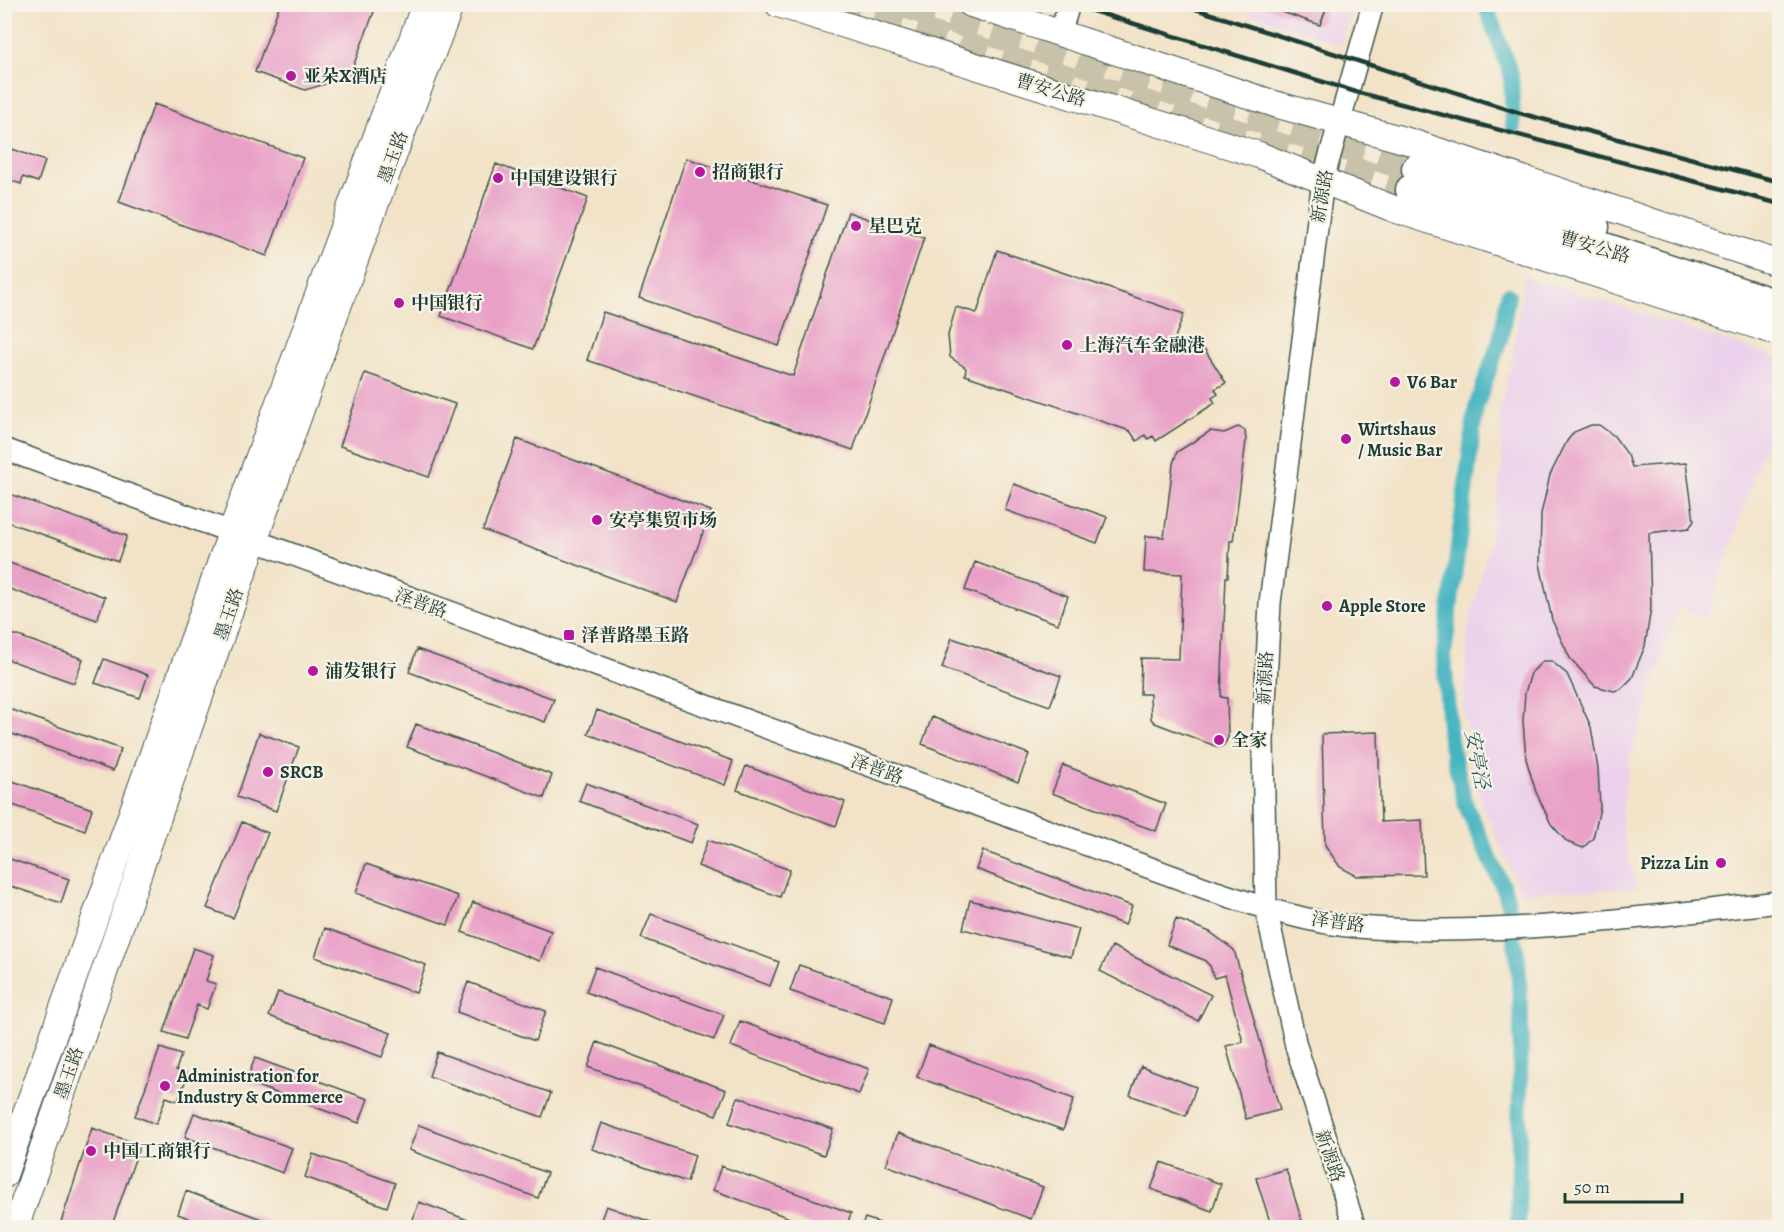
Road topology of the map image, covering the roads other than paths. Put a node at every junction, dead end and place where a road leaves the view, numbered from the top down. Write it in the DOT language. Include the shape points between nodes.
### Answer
graph roads {
  1 [pos="425,4"];
  2 [pos="451,4"];
  3 [pos="778,4"];
  4 [pos="971,4"];
  5 [pos="1069,4"];
  6 [pos="1373,4"];
  7 [pos="1060,34"];
  8 [pos="1338,122"];
  9 [pos="1323,180"];
  10 [pos="1696,236"];
  11 [pos="1779,255"];
  12 [pos="1779,264"];
  13 [pos="1779,288"];
  14 [pos="1779,306"];
  15 [pos="1779,333"];
  16 [pos="4,450"];
  17 [pos="242,538"];
  18 [pos="1779,902"];
  19 [pos="1266,908"];
  20 [pos="10,1141"];
  21 [pos="4,1176"];
  22 [pos="15,1227"];
  23 [pos="1355,1227"];
  1 -- 17 [label="main road, 墨玉路"];
  2 -- 17 [label="main road, 墨玉路"];
  3 -- 9 [label="main road, 曹安公路" via="1259,155"];
  4 -- 7 [label="main road"];
  5 -- 7 [label="street"];
  6 -- 8 [label="street, 新源路"];
  7 -- 8 [label="main road"];
  8 -- 9 [label="street, 新源路"];
  8 -- 10 [label="main road" via="1411,142"];
  9 -- 15 [label="main road, 曹安公路" via="1394,209"];
  9 -- 19 [label="street, 新源路" via="1271,591 1262,793"];
  10 -- 11 [label="main road"];
  10 -- 12 [label="main road"];
  13 -- 14 [label="highway, 曹安公路" via="1414,180 1549,234 1592,244"];
  16 -- 17 [label="street, 泽普路"];
  17 -- 19 [label="street, 泽普路"];
  17 -- 20 [label="main road, 墨玉路"];
  17 -- 22 [label="main road, 墨玉路"];
  18 -- 19 [label="street, 泽普路" via="1487,929 1356,927"];
  19 -- 23 [label="street, 新源路" via="1296,1046"];
  20 -- 21 [label="main road, 墨玉路"];
}
